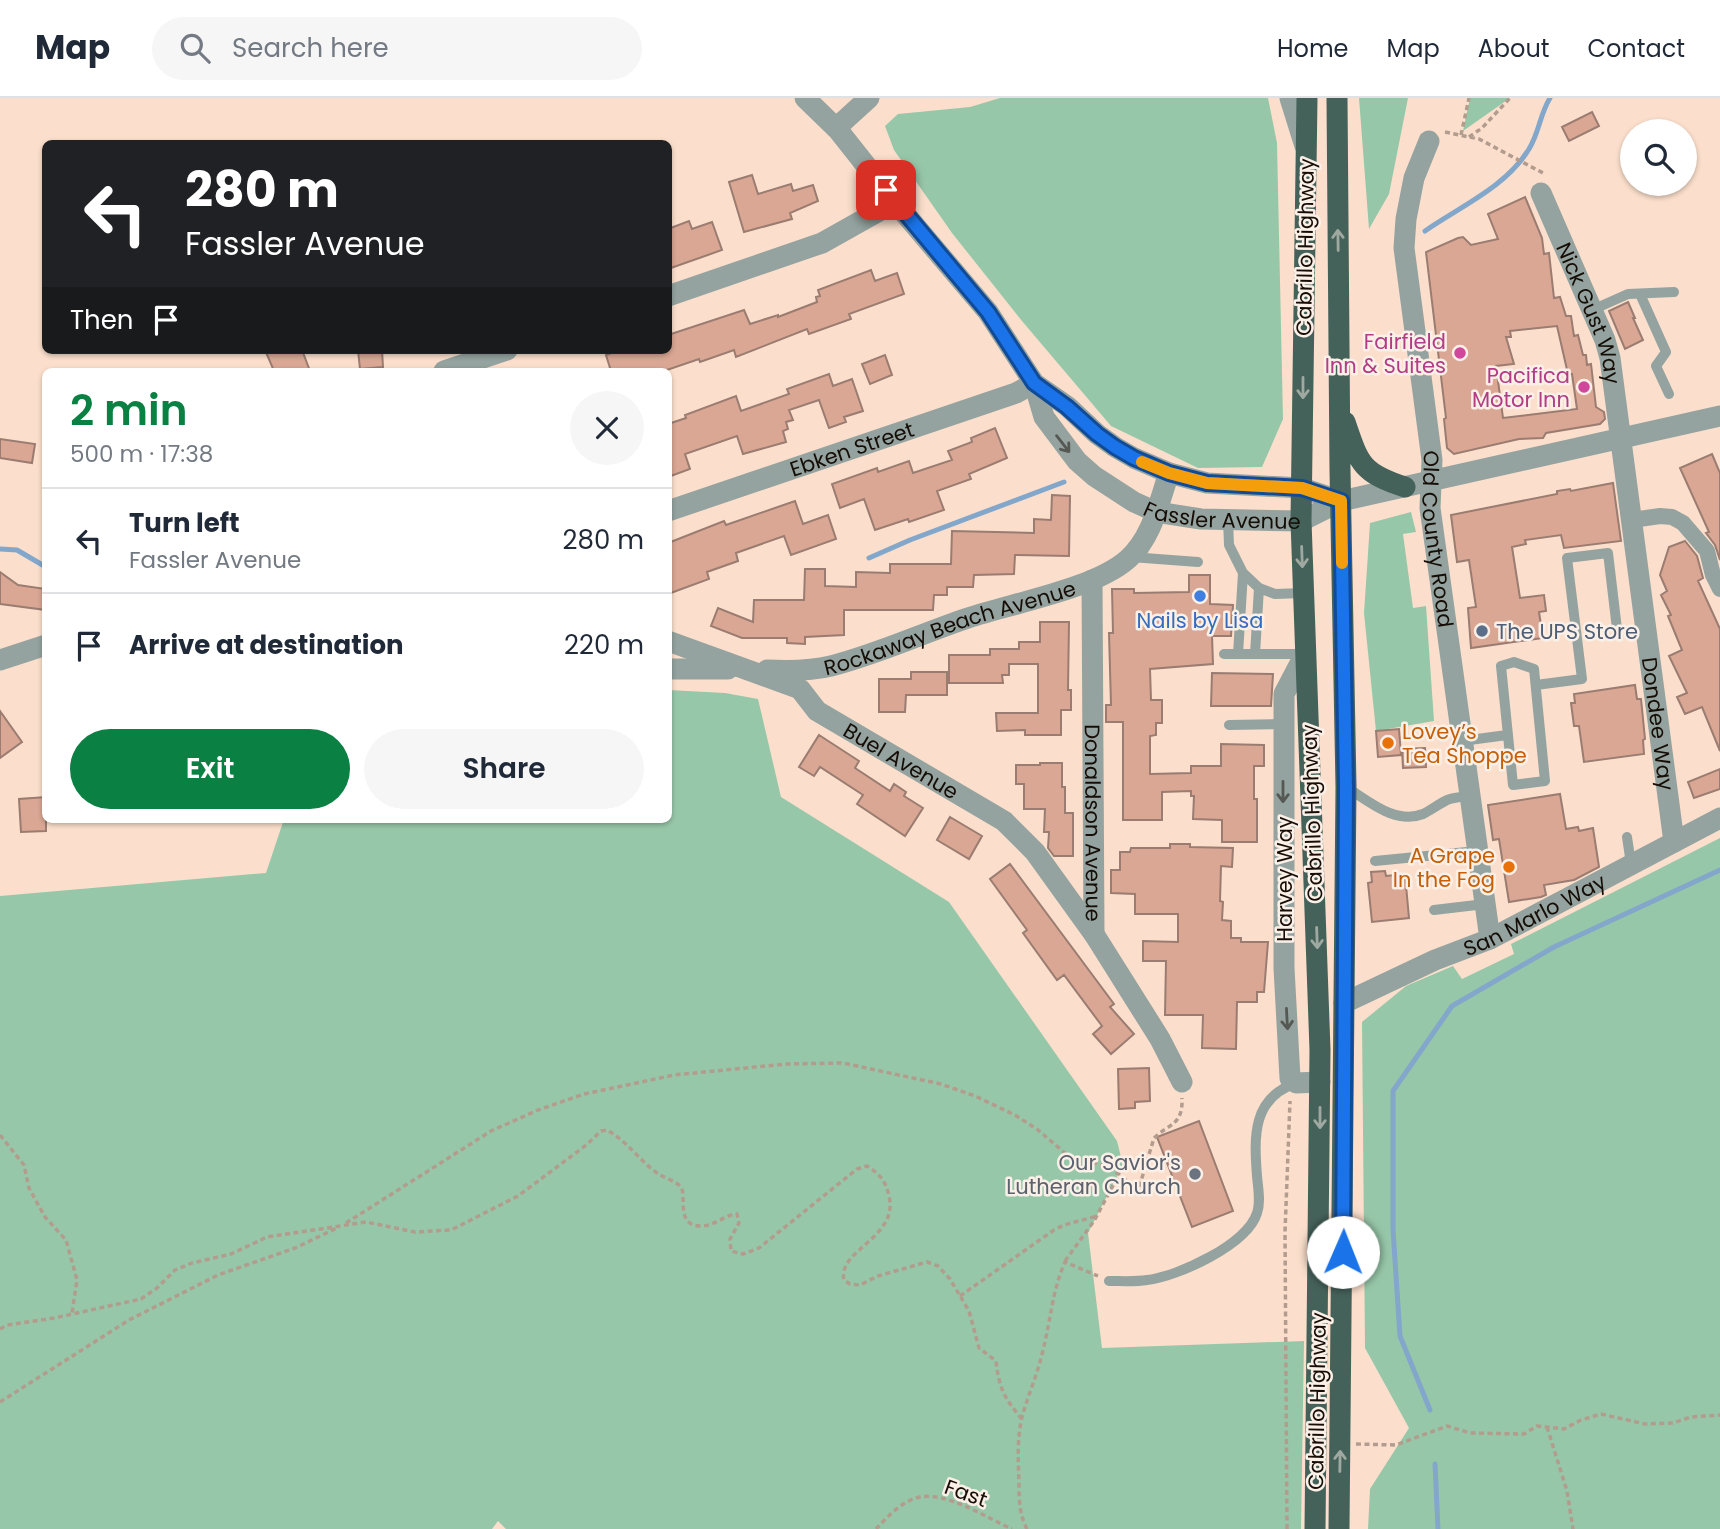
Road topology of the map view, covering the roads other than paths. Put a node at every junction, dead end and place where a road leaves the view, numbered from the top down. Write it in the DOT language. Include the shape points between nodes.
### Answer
graph roads {
  1 [pos="805,98"];
  2 [pos="869,98"];
  3 [pos="1290,98"];
  4 [pos="1307,98"];
  5 [pos="1337,98"];
  6 [pos="836,128"];
  7 [pos="1429,141"];
  8 [pos="1307,156"];
  9 [pos="1542,183"];
  10 [pos="895,202"];
  11 [pos="1674,292"];
  12 [pos="1634,294"];
  13 [pos="672,295"];
  14 [pos="1592,310"];
  15 [pos="495,354"];
  16 [pos="453,368"];
  17 [pos="1034,383"];
  18 [pos="1669,394"];
  19 [pos="1339,407"];
  20 [pos="1720,416"];
  21 [pos="1622,438"];
  22 [pos="1169,473"];
  23 [pos="1431,482"];
  24 [pos="1405,487"];
  25 [pos="1302,488"];
  26 [pos="1341,501"];
  27 [pos="672,510"];
  28 [pos="1156,512"];
  29 [pos="1228,520"];
  30 [pos="1632,520"];
  31 [pos="1301,521"];
  32 [pos="1131,557"];
  33 [pos="1198,562"];
  34 [pos="1243,573"];
  35 [pos="1092,580"];
  36 [pos="1259,588"];
  37 [pos="1720,589"];
  38 [pos="1303,593"];
  39 [pos="1617,629"];
  40 [pos="672,643"];
  41 [pos="42,646"];
  42 [pos="1224,654"];
  43 [pos="1238,654"];
  44 [pos="1255,654"];
  45 [pos="1306,654"];
  46 [pos="2,655"];
  47 [pos="672,669"];
  48 [pos="745,670"];
  49 [pos="1535,685"];
  50 [pos="1283,724"];
  51 [pos="1229,725"];
  52 [pos="1507,735"];
  53 [pos="1462,741"];
  54 [pos="1346,787"];
  55 [pos="1469,796"];
  56 [pos="1720,818"];
  57 [pos="1627,837"];
  58 [pos="1674,842"];
  59 [pos="1477,851"];
  60 [pos="1376,861"];
  61 [pos="1631,864"];
  62 [pos="1485,904"];
  63 [pos="1434,910"];
  64 [pos="1094,934"];
  65 [pos="1490,939"];
  66 [pos="1344,1003"];
  67 [pos="1182,1082"];
  68 [pos="1320,1082"];
  69 [pos="1296,1083"];
  70 [pos="1109,1281"];
  71 [pos="1315,1529"];
  72 [pos="1339,1529"];
  1 -- 6 [label="street, Fassler Avenue"];
  2 -- 6 [label="street"];
  3 -- 8 [label="street"];
  4 -- 8 [label="highway, Cabrillo Highway"];
  19 -- 5 [label="highway, Cabrillo Highway, one-way"];
  6 -- 10 [label="street, Fassler Avenue"];
  7 -- 23 [label="street, Old County Road" via="1414,178 1404,248 1432,460"];
  8 -- 25 [label="highway, Cabrillo Highway, one-way"];
  9 -- 14 [label="street, Nick Gust Way"];
  10 -- 13 [label="street" via="822,243"];
  10 -- 17 [label="street, Fassler Avenue" via="983,305"];
  11 -- 12 [label="lane"];
  12 -- 14 [label="lane"];
  12 -- 18 [label="lane" via="1665,352 1656,366"];
  14 -- 21 [label="street, Nick Gust Way" via="1610,358"];
  15 -- 16 [label="street"];
  17 -- 22 [label="street, Fassler Avenue" via="1115,447"];
  17 -- 27 [label="street, Ebken Street"];
  17 -- 28 [label="street, Fassler Avenue, one-way" via="1044,418 1077,461 1113,490"];
  19 -- 24 [label="highway" via="1364,467"];
  19 -- 26 [label="highway, Cabrillo Highway"];
  20 -- 21 [label="street"];
  21 -- 23 [label="street"];
  21 -- 30 [label="street, Dondee Way"];
  22 -- 25 [label="street, Fassler Avenue" via="1207,483"];
  22 -- 28 [label="street, Rockaway Beach Avenue"];
  23 -- 24 [label="street"];
  23 -- 53 [label="street, Old County Road" via="1430,508"];
  24 -- 26 [label="street"];
  25 -- 26 [label="street, Fassler Avenue"];
  25 -- 31 [label="highway, Cabrillo Highway"];
  26 -- 31 [label="street, Fassler Avenue"];
  26 -- 54 [label="highway, Cabrillo Highway"];
  28 -- 29 [label="street, Fassler Avenue"];
  28 -- 32 [label="street, Rockaway Beach Avenue"];
  29 -- 31 [label="street, Fassler Avenue"];
  29 -- 34 [label="lane" via="1229,545"];
  30 -- 37 [label="street" via="1660,516 1683,523 1707,551"];
  30 -- 58 [label="street, Dondee Way"];
  31 -- 38 [label="highway, Cabrillo Highway, one-way"];
  32 -- 33 [label="lane"];
  32 -- 35 [label="street, Rockaway Beach Avenue" via="1113,572"];
  34 -- 36 [label="lane"];
  34 -- 43 [label="lane"];
  35 -- 48 [label="street, Rockaway Beach Avenue" via="830,666"];
  35 -- 64 [label="street, Donaldson Avenue"];
  36 -- 38 [label="lane" via="1275,594"];
  36 -- 44 [label="lane"];
  38 -- 45 [label="highway, Cabrillo Highway"];
  39 -- 49 [label="lane" via="1608,553 1567,558 1582,679"];
  40 -- 48 [label="street, Buel Avenue"];
  41 -- 46 [label="street"];
  42 -- 43 [label="lane"];
  43 -- 44 [label="lane"];
  44 -- 45 [label="lane"];
  45 -- 50 [label="street, Harvey Way" via="1284,694"];
  45 -- 68 [label="highway, Cabrillo Highway, one-way"];
  47 -- 48 [label="street, Rockaway Beach Avenue"];
  48 -- 64 [label="street, Buel Avenue" via="800,688 817,711 1004,821 1035,852"];
  49 -- 52 [label="lane" via="1534,669 1514,662 1501,666"];
  49 -- 52 [label="lane" via="1545,781 1513,785"];
  50 -- 51 [label="lane"];
  50 -- 69 [label="street, Harvey Way, one-way" via="1284,968 1290,1077"];
  52 -- 53 [label="lane"];
  53 -- 55 [label="street, Old County Road"];
  54 -- 55 [label="lane" via="1399,817 1422,814 1448,799"];
  54 -- 66 [label="highway, Cabrillo Highway"];
  55 -- 59 [label="street, Old County Road"];
  56 -- 58 [label="street, San Marlo Way"];
  57 -- 61 [label="lane"];
  58 -- 61 [label="street, San Marlo Way"];
  59 -- 60 [label="lane"];
  59 -- 62 [label="street, Old County Road"];
  61 -- 65 [label="street, San Marlo Way"];
  62 -- 63 [label="lane"];
  62 -- 65 [label="street, Old County Road"];
  64 -- 67 [label="street, Donaldson Avenue" via="1160,1038"];
  65 -- 66 [label="street, San Marlo Way"];
  72 -- 66 [label="highway, Cabrillo Highway, one-way"];
  68 -- 69 [label="street"];
  68 -- 71 [label="highway, Cabrillo Highway, one-way"];
  69 -- 70 [label="lane" via="1272,1095 1256,1129 1258,1213 1249,1229 1170,1275"];
}
